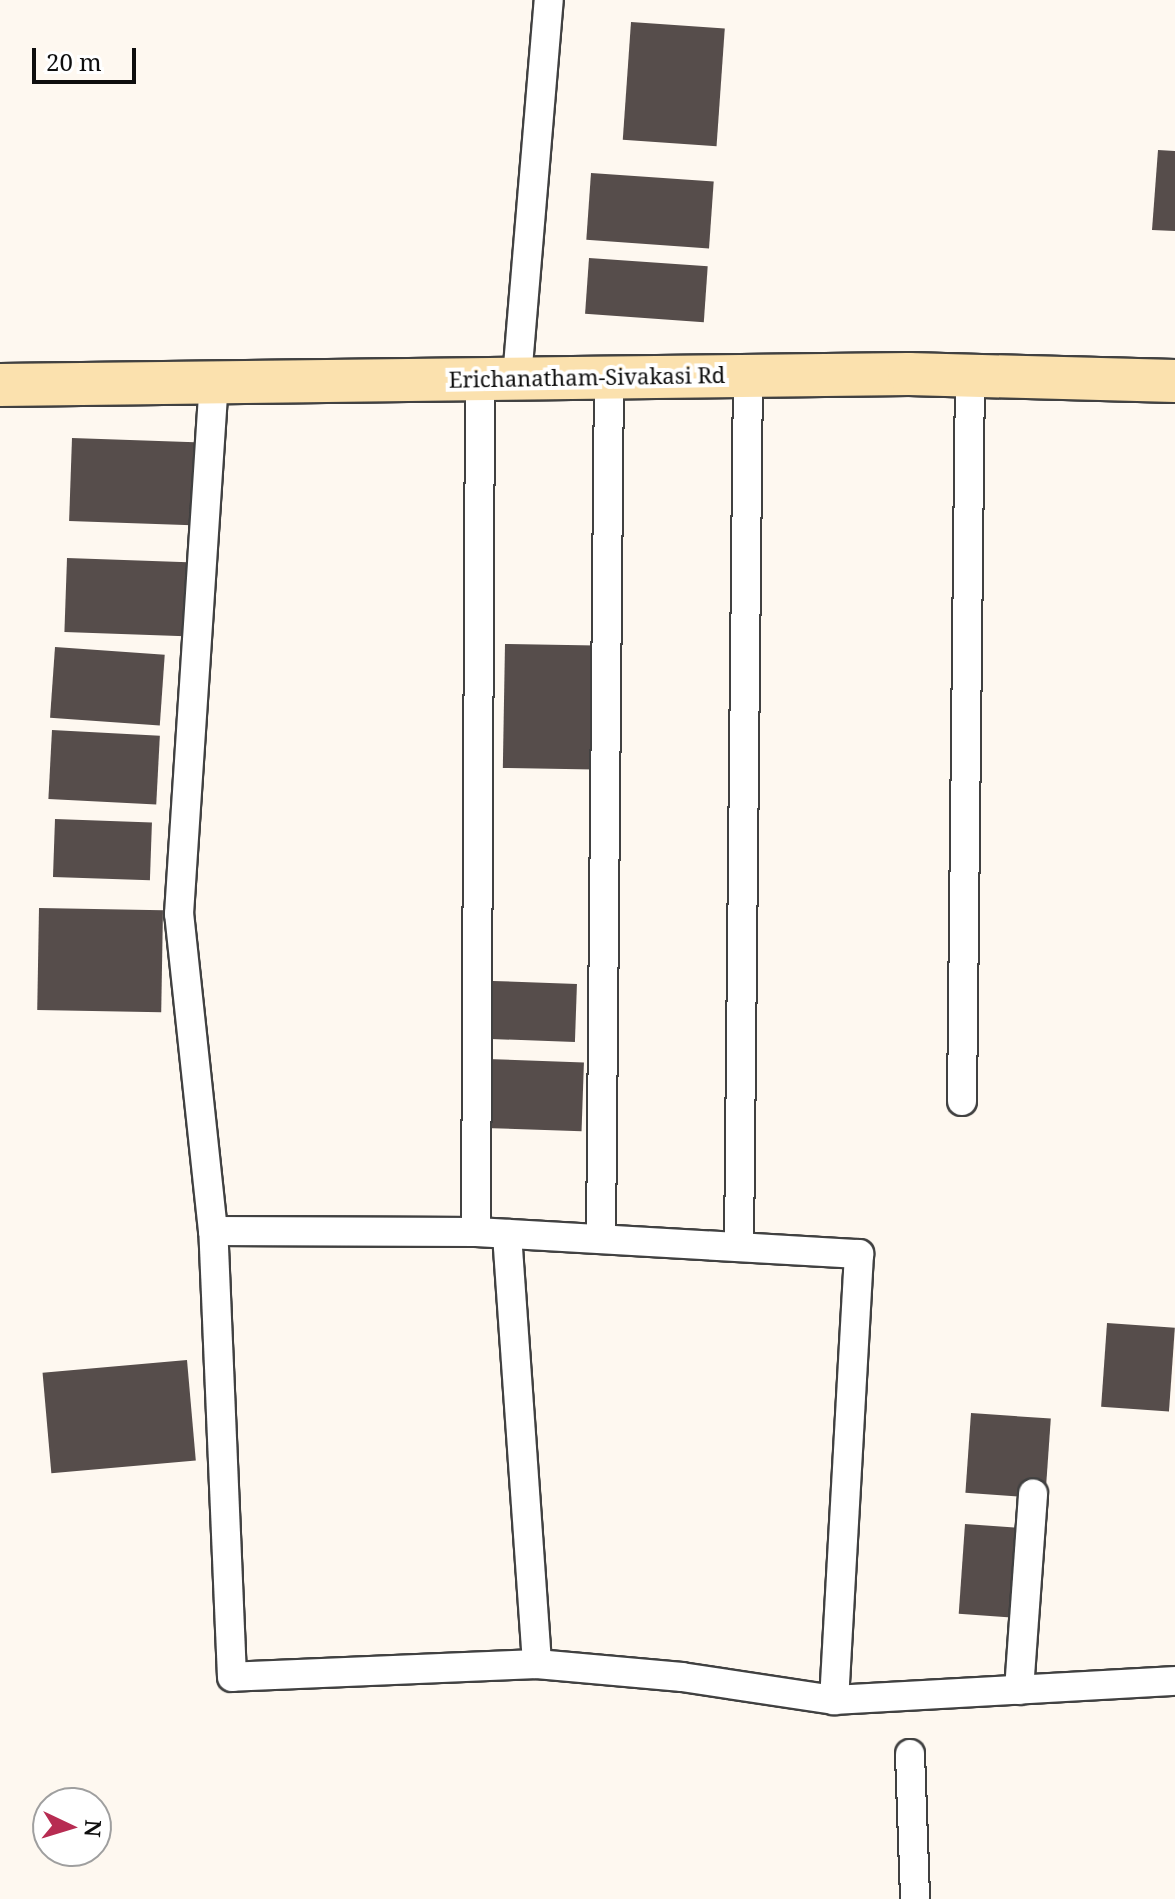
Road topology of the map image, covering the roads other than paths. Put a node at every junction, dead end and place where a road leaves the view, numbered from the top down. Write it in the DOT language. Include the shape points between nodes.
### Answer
graph roads {
  1 [pos="549,0"];
  2 [pos="748,375"];
  3 [pos="609,376"];
  4 [pos="970,376"];
  5 [pos="499,378"];
  6 [pos="214,380"];
  7 [pos="1175,381"];
  8 [pos="0,385"];
  9 [pos="962,1101"];
  10 [pos="213,1231"];
  11 [pos="476,1232"];
  12 [pos="507,1234"];
  13 [pos="601,1239"];
  14 [pos="739,1247"];
  15 [pos="1033,1493"];
  16 [pos="537,1664"];
  17 [pos="1175,1681"];
  18 [pos="1019,1690"];
  19 [pos="834,1700"];
  20 [pos="910,1754"];
  21 [pos="915,1899"];
  1 -- 5 [label="street"];
  2 -- 3 [label="main road, Erichanatham-Sivakasi Rd"];
  2 -- 4 [label="main road, Erichanatham-Sivakasi Rd"];
  2 -- 14 [label="street"];
  3 -- 5 [label="main road, Erichanatham-Sivakasi Rd"];
  3 -- 13 [label="street"];
  4 -- 7 [label="main road, Erichanatham-Sivakasi Rd"];
  4 -- 9 [label="street"];
  5 -- 6 [label="main road, Erichanatham-Sivakasi Rd"];
  5 -- 11 [label="street"];
  6 -- 8 [label="main road, Erichanatham-Sivakasi Rd"];
  6 -- 10 [label="street" via="179,914"];
  10 -- 11 [label="street"];
  10 -- 16 [label="street" via="232,1677"];
  11 -- 12 [label="street"];
  12 -- 13 [label="street"];
  12 -- 16 [label="street"];
  13 -- 14 [label="street"];
  14 -- 19 [label="street" via="859,1254"];
  15 -- 18 [label="street"];
  16 -- 19 [label="street" via="682,1677"];
  17 -- 18 [label="street"];
  18 -- 19 [label="street"];
  20 -- 21 [label="street"];
}
